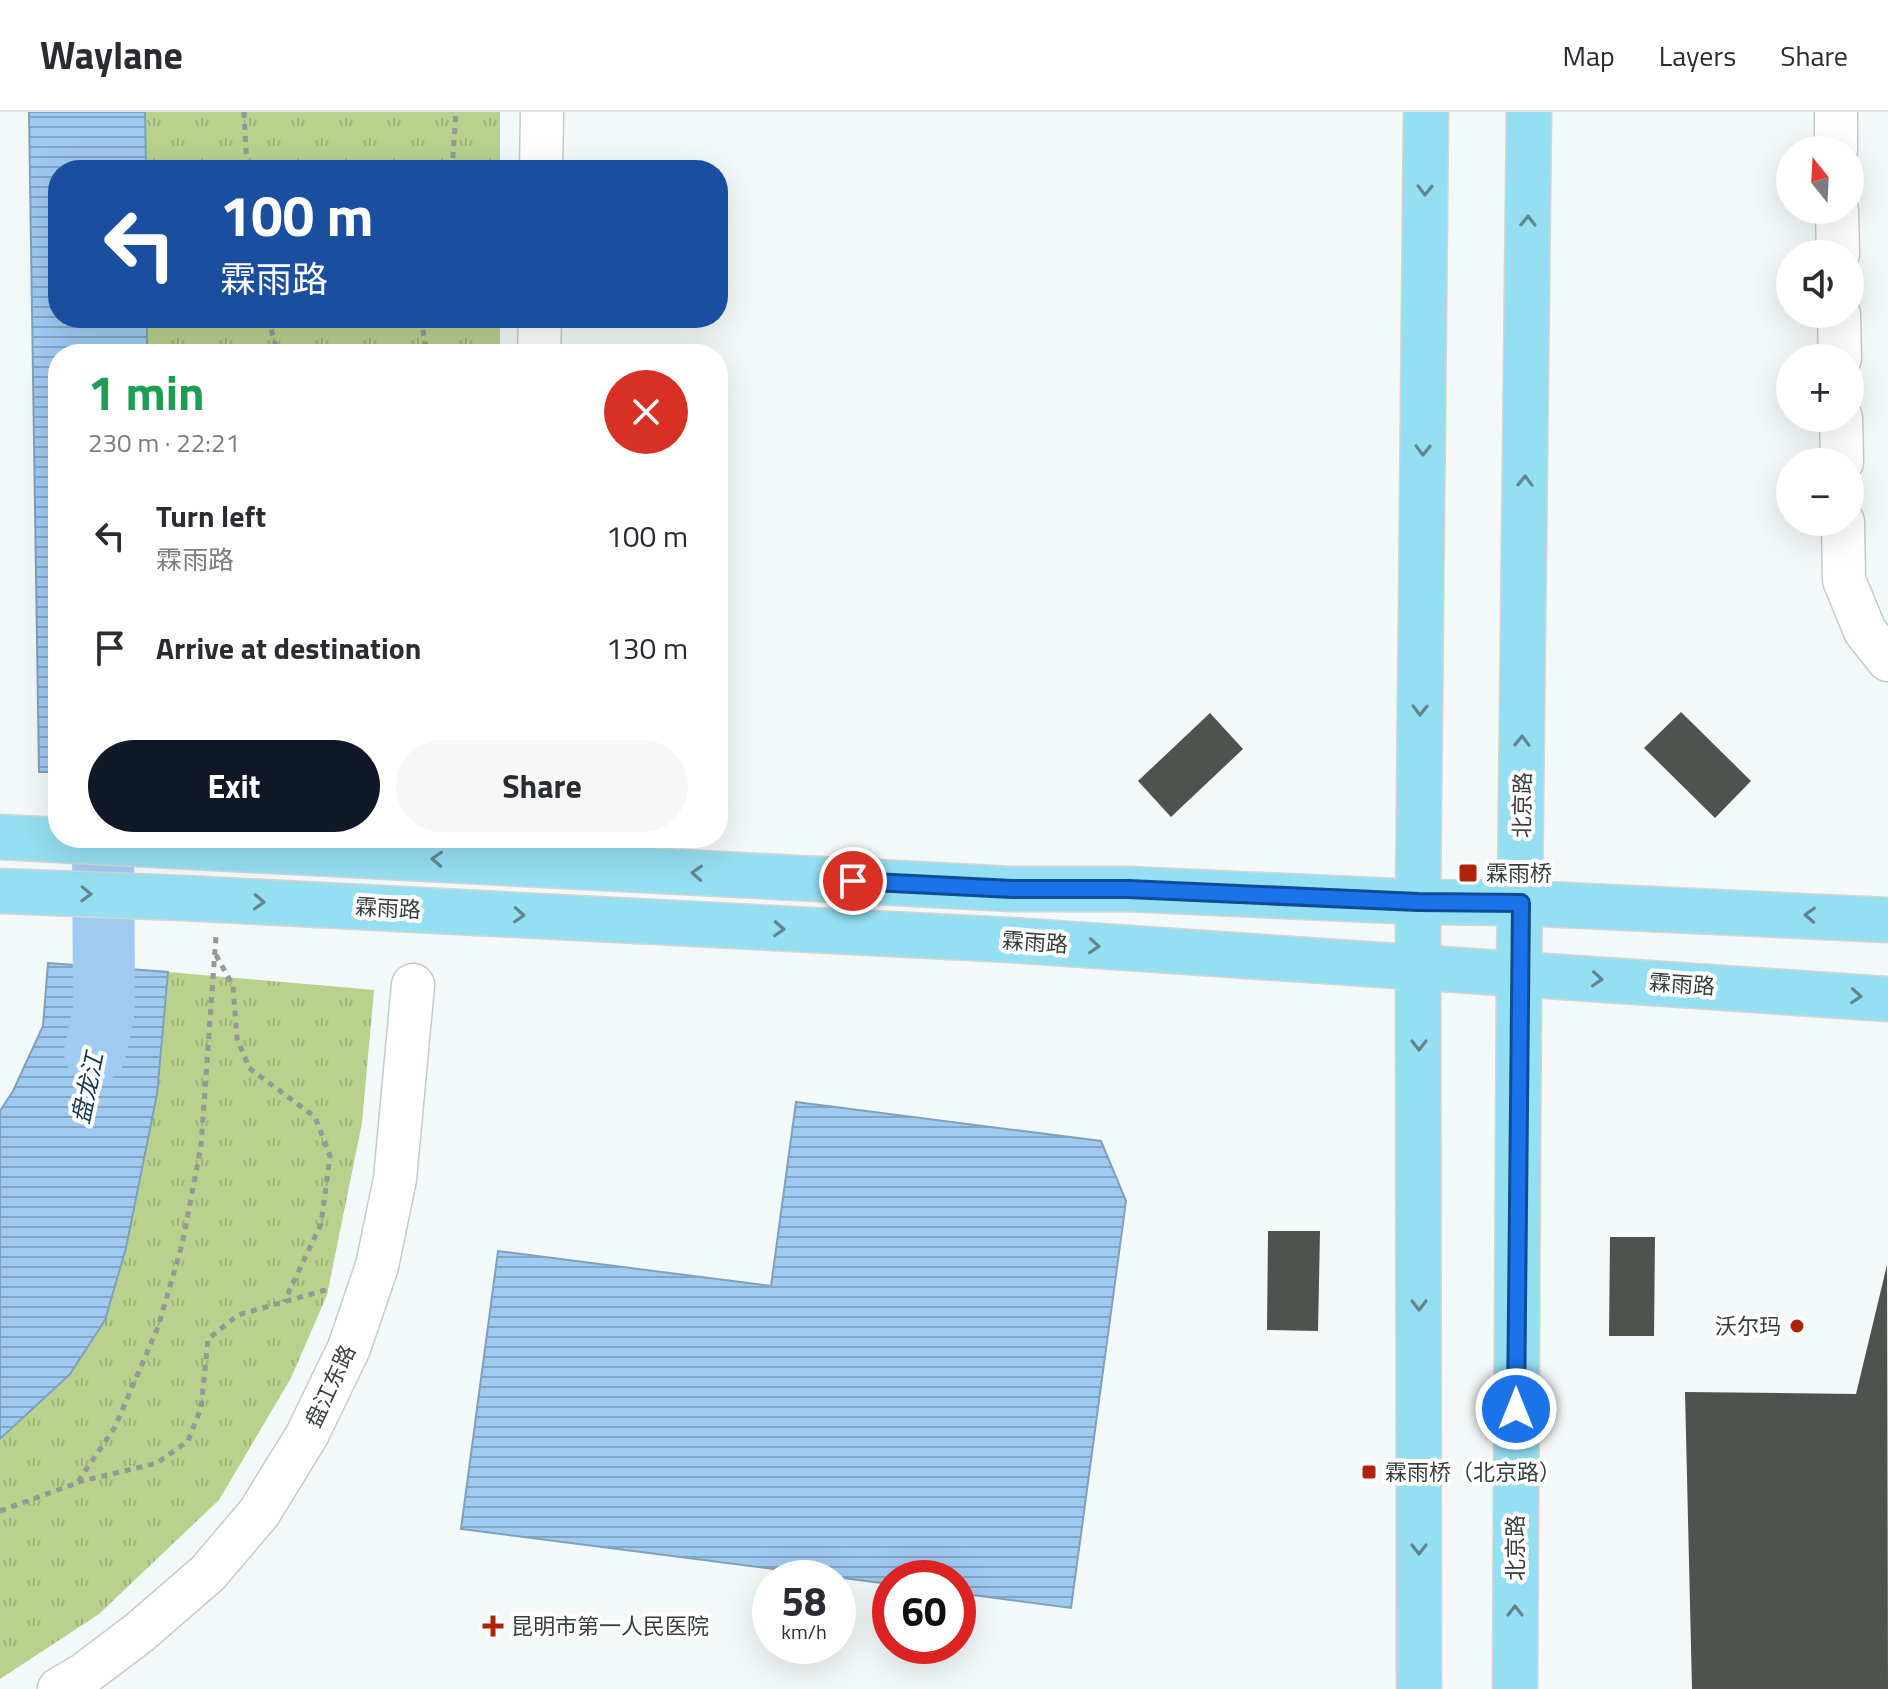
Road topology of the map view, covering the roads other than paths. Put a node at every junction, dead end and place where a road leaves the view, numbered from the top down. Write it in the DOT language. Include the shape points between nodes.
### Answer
graph roads {
  1 [pos="542,112"];
  2 [pos="1426,112"];
  3 [pos="1529,112"];
  4 [pos="1836,112"];
  5 [pos="1836,136"];
  6 [pos="541,160"];
  7 [pos="1843,536"];
  8 [pos="1888,660"];
  9 [pos="6,837"];
  10 [pos="48,839"];
  11 [pos="323,848"];
  12 [pos="534,851"];
  13 [pos="4,891"];
  14 [pos="1418,902"];
  15 [pos="1521,903"];
  16 [pos="1888,920"];
  17 [pos="1419,967"];
  18 [pos="1519,974"];
  19 [pos="413,985"];
  20 [pos="1888,999"];
  21 [pos="59,1689"];
  22 [pos="1419,1689"];
  23 [pos="1515,1689"];
  1 -- 6 [label="street"];
  2 -- 14 [label="main road, one-way"];
  15 -- 3 [label="main road, 北京路, one-way"];
  4 -- 5 [label="street"];
  7 -- 8 [label="street" via="1844,580 1865,631"];
  10 -- 9 [label="main road, one-way"];
  12 -- 11 [label="main road, one-way"];
  14 -- 12 [label="main road, one-way" via="1012,889"];
  13 -- 17 [label="main road, 霖雨路, one-way" via="1010,940"];
  14 -- 15 [label="main road"];
  14 -- 17 [label="main road"];
  16 -- 15 [label="main road, one-way"];
  15 -- 18 [label="main road, 北京路"];
  17 -- 18 [label="main road, 霖雨路"];
  17 -- 22 [label="main road, one-way"];
  18 -- 20 [label="main road, 霖雨路, one-way"];
  23 -- 18 [label="main road, 北京路, one-way"];
  19 -- 21 [label="street, 盘江东路" via="395,1179 377,1266 349,1348 307,1435 259,1513 208,1573 140,1632"];
}
